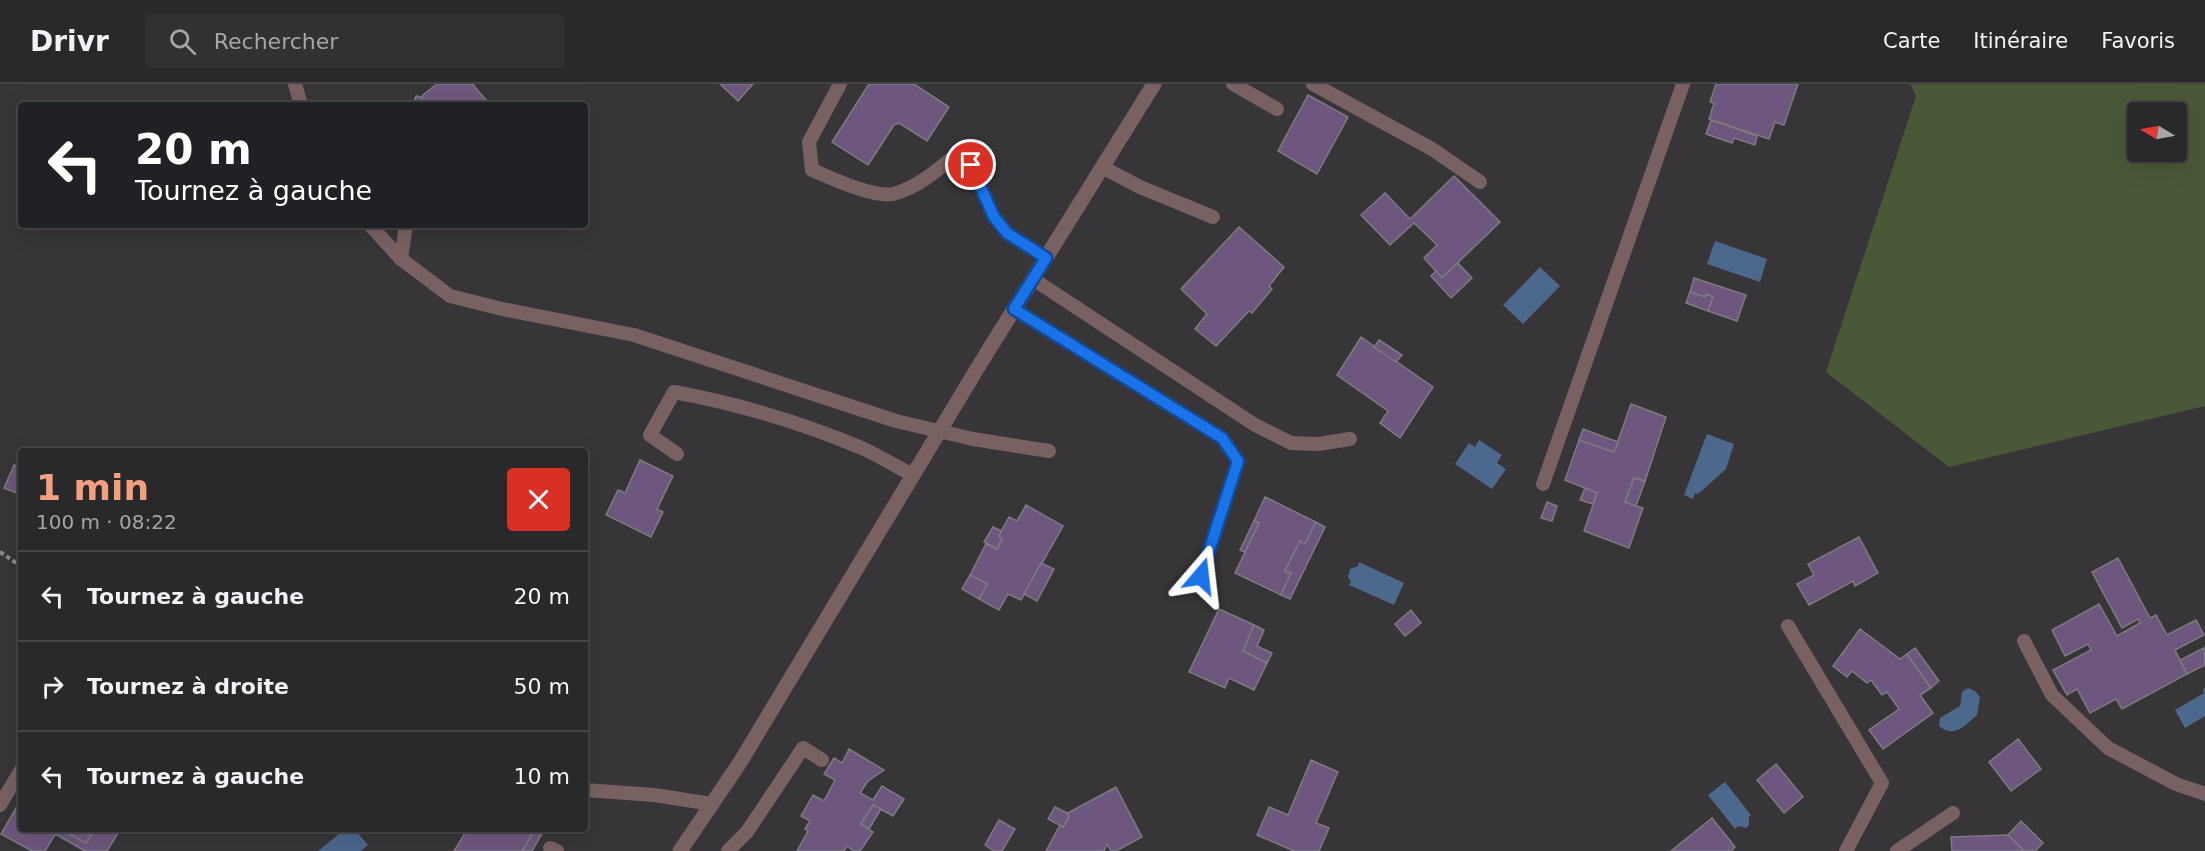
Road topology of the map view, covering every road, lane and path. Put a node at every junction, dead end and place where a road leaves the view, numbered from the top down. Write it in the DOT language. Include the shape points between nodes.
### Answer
graph roads {
  1 [pos="295,84"];
  2 [pos="840,84"];
  3 [pos="1233,84"];
  4 [pos="1313,84"];
  5 [pos="1683,84"];
  6 [pos="1150,85"];
  7 [pos="300,102"];
  8 [pos="1277,109"];
  9 [pos="1102,167"];
  10 [pos="1480,182"];
  11 [pos="1213,217"];
  12 [pos="373,228"];
  13 [pos="405,228"];
  14 [pos="1046,258"];
  15 [pos="400,259"];
  16 [pos="1033,279"];
  17 [pos="1014,309"];
  18 [pos="940,431"];
  19 [pos="1350,440"];
  20 [pos="1049,451"];
  21 [pos="677,454"];
  22 [pos="913,476"];
  23 [pos="1543,484"];
  24 [pos="0,552"];
  25 [pos="18,564"];
  26 [pos="1201,576"];
  27 [pos="1788,626"];
  28 [pos="2024,641"];
  29 [pos="822,760"];
  30 [pos="18,775"];
  31 [pos="588,790"];
  32 [pos="2205,794"];
  33 [pos="712,804"];
  34 [pos="0,806"];
  35 [pos="1953,813"];
  36 [pos="684,850"];
  37 [pos="728,851"];
  38 [pos="1846,851"];
  39 [pos="1897,851"];
  1 -- 7 [label="lane"];
  2 -- 14 [label="lane" via="809,142 813,170 854,188 891,194 925,179 964,148 994,217 1007,233"];
  3 -- 8 [label="lane"];
  4 -- 10 [label="lane" via="1431,149"];
  5 -- 23 [label="lane"];
  6 -- 9 [label="street"];
  9 -- 11 [label="lane"];
  9 -- 14 [label="street"];
  12 -- 15 [label="lane"];
  13 -- 15 [label="lane"];
  14 -- 16 [label="street"];
  15 -- 18 [label="lane" via="450,296 634,335 865,412"];
  16 -- 17 [label="street"];
  16 -- 19 [label="lane" via="1255,425 1291,443"];
  17 -- 18 [label="street"];
  17 -- 26 [label="lane" via="1222,438 1238,461"];
  18 -- 20 [label="lane"];
  18 -- 22 [label="street"];
  21 -- 22 [label="lane" via="650,435 674,392 789,421 865,450"];
  22 -- 33 [label="street"];
  24 -- 25 [label="path"];
  27 -- 38 [label="lane" via="1882,783"];
  28 -- 32 [label="lane" via="2052,695 2108,748 2176,784"];
  29 -- 37 [label="lane" via="802,748 747,832"];
  30 -- 34 [label="lane"];
  31 -- 33 [label="lane"];
  33 -- 36 [label="street"];
  35 -- 39 [label="lane"];
}
